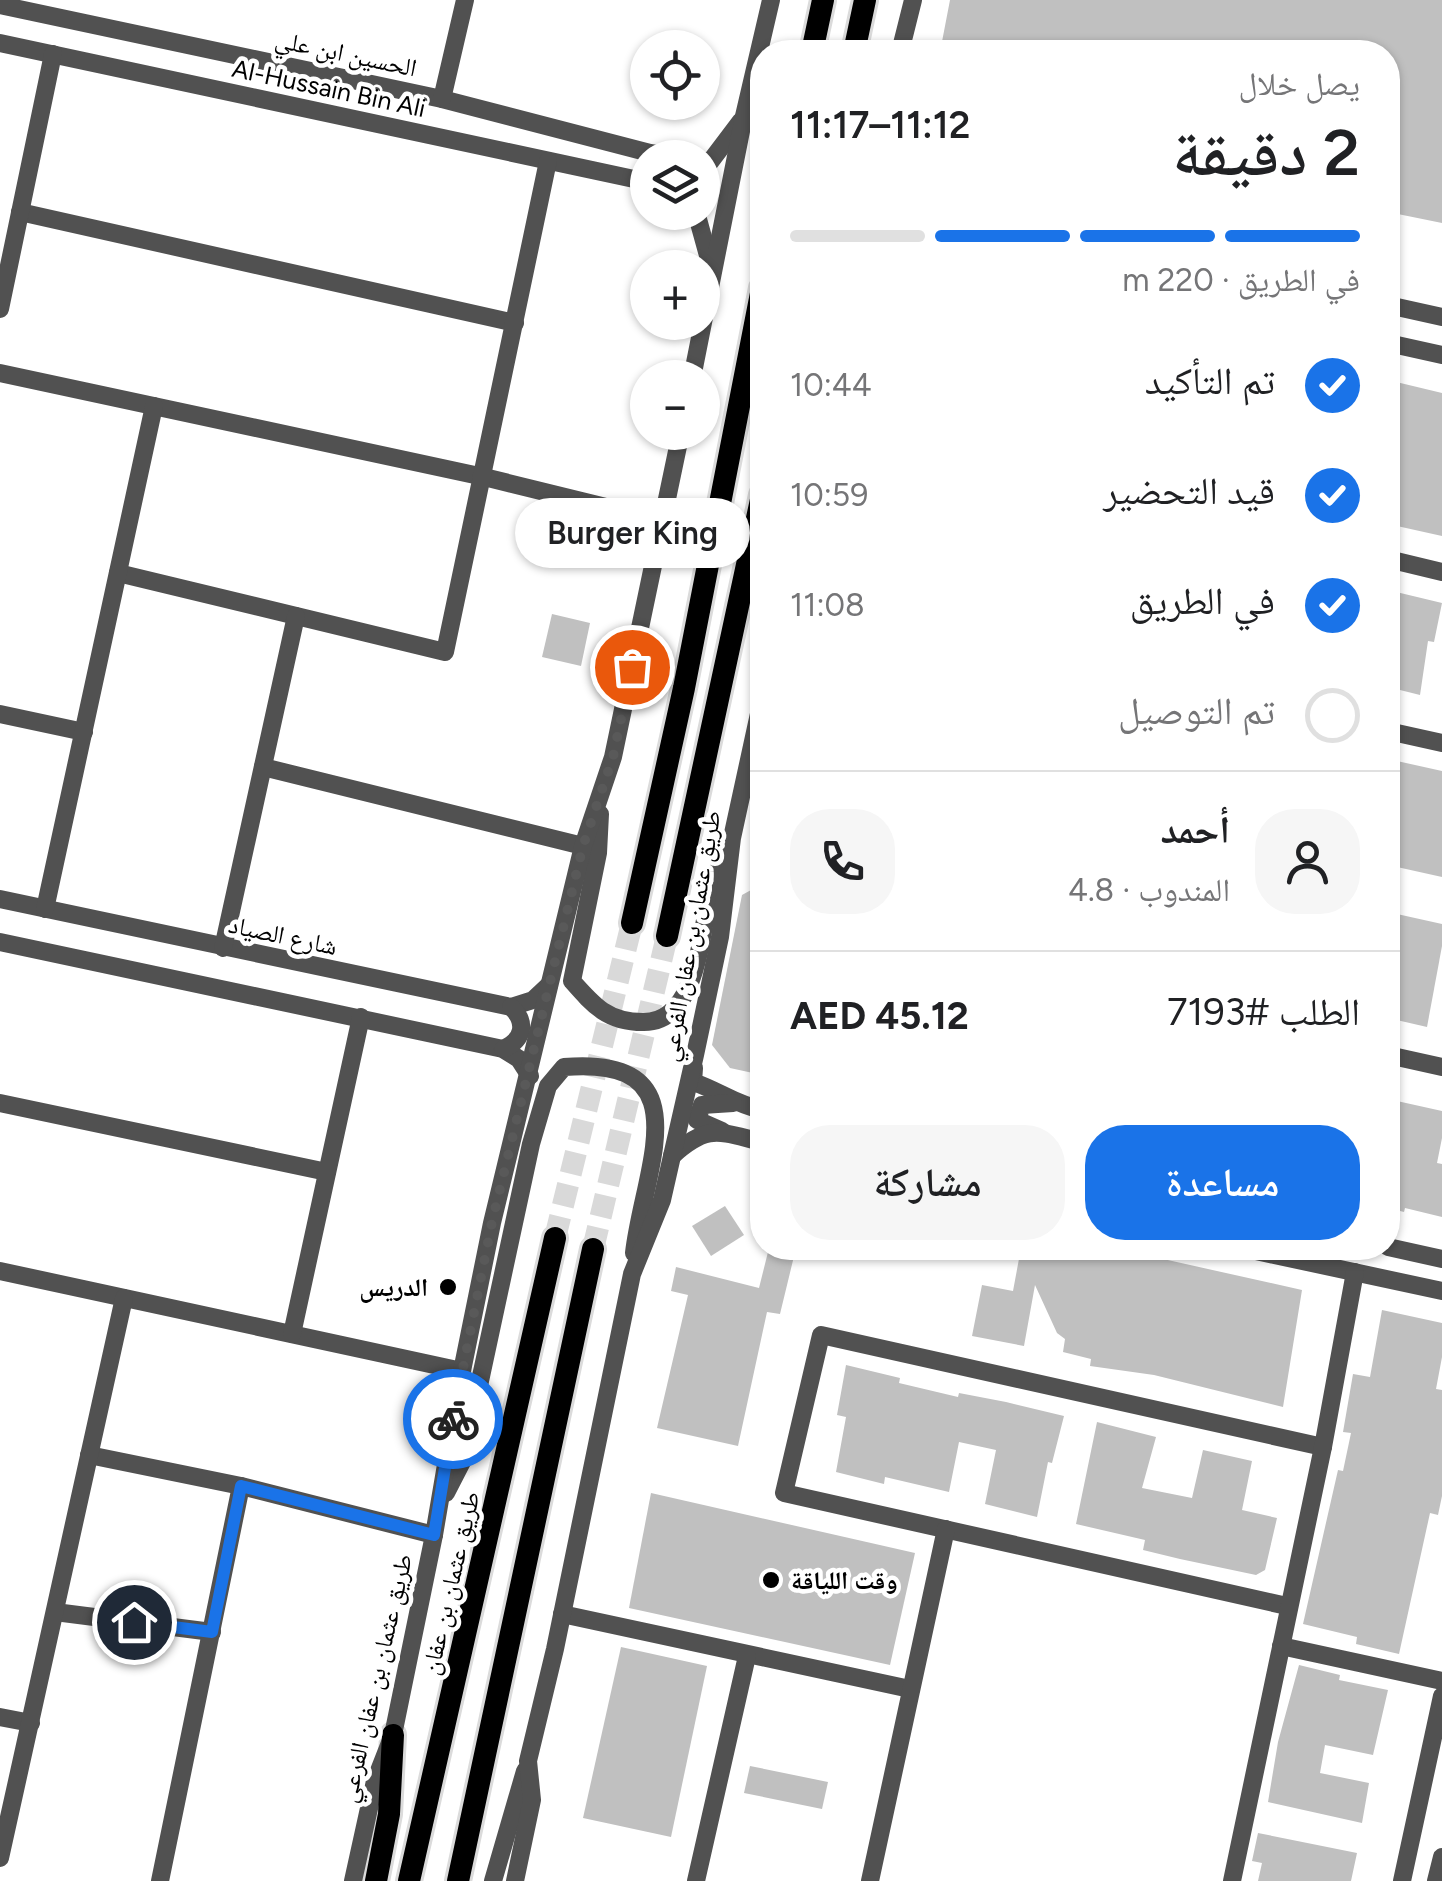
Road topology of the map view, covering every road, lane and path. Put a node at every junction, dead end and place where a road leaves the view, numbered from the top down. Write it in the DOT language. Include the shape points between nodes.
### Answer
graph roads {
  1 [pos="465,0"];
  2 [pos="772,0"];
  3 [pos="823,0"];
  4 [pos="865,0"];
  5 [pos="913,0"];
  6 [pos="0,4"];
  7 [pos="762,40"];
  8 [pos="815,40"];
  9 [pos="857,40"];
  10 [pos="903,40"];
  11 [pos="0,42"];
  12 [pos="53,54"];
  13 [pos="750,91"];
  14 [pos="442,99"];
  15 [pos="744,116"];
  16 [pos="720,148"];
  17 [pos="630,150"];
  18 [pos="548,161"];
  19 [pos="630,178"];
  20 [pos="20,212"];
  21 [pos="717,250"];
  22 [pos="1400,307"];
  23 [pos="0,309"];
  24 [pos="1442,317"];
  25 [pos="515,323"];
  26 [pos="1400,346"];
  27 [pos="750,350"];
  28 [pos="1442,355"];
  29 [pos="0,373"];
  30 [pos="154,406"];
  31 [pos="677,450"];
  32 [pos="484,476"];
  33 [pos="663,521"];
  34 [pos="750,549"];
  35 [pos="1400,562"];
  36 [pos="1442,572"];
  37 [pos="118,573"];
  38 [pos="296,616"];
  39 [pos="0,714"];
  40 [pos="84,732"];
  41 [pos="1400,734"];
  42 [pos="1442,744"];
  43 [pos="750,755"];
  44 [pos="263,767"];
  45 [pos="601,794"];
  46 [pos="732,838"];
  47 [pos="583,846"];
  48 [pos="0,900"];
  49 [pos="46,910"];
  50 [pos="632,923"];
  51 [pos="666,936"];
  52 [pos="0,942"];
  53 [pos="222,948"];
  54 [pos="550,984"];
  55 [pos="511,1007"];
  56 [pos="361,1018"];
  57 [pos="504,1048"];
  58 [pos="695,1055"];
  59 [pos="1400,1058"];
  60 [pos="1442,1066"];
  61 [pos="530,1076"];
  62 [pos="0,1103"];
  63 [pos="734,1103"];
  64 [pos="750,1107"];
  65 [pos="735,1136"];
  66 [pos="750,1139"];
  67 [pos="672,1156"];
  68 [pos="327,1172"];
  69 [pos="555,1238"];
  70 [pos="593,1249"];
  71 [pos="1400,1250"];
  72 [pos="1442,1259"];
  73 [pos="1298,1260"];
  74 [pos="0,1271"];
  75 [pos="1355,1272"];
  76 [pos="632,1274"];
  77 [pos="1442,1291"];
  78 [pos="124,1298"];
  79 [pos="292,1334"];
  80 [pos="462,1371"];
  81 [pos="1323,1447"];
  82 [pos="89,1455"];
  83 [pos="241,1486"];
  84 [pos="436,1510"];
  85 [pos="946,1529"];
  86 [pos="434,1535"];
  87 [pos="1288,1606"];
  88 [pos="55,1612"];
  89 [pos="562,1614"];
  90 [pos="212,1632"];
  91 [pos="1281,1646"];
  92 [pos="748,1656"];
  93 [pos="1442,1681"];
  94 [pos="910,1689"];
  95 [pos="1442,1696"];
  96 [pos="0,1716"];
  97 [pos="31,1723"];
  98 [pos="393,1735"];
  99 [pos="528,1761"];
  100 [pos="1442,1857"];
  101 [pos="0,1858"];
  102 [pos="160,1881"];
  103 [pos="353,1881"];
  104 [pos="376,1881"];
  105 [pos="409,1881"];
  106 [pos="458,1881"];
  107 [pos="493,1881"];
  108 [pos="515,1881"];
  109 [pos="696,1881"];
  110 [pos="870,1881"];
  111 [pos="1232,1881"];
  112 [pos="1402,1881"];
  113 [pos="1436,1881"];
  1 -- 14 [label="street"];
  2 -- 7 [label="street"];
  3 -- 8 [label="main road"];
  4 -- 9 [label="main road"];
  5 -- 10 [label="street"];
  6 -- 14 [label="street, الحسين ابن علي"];
  11 -- 12 [label="street, Al-Hussain Bin Ali"];
  12 -- 18 [label="street, Al-Hussain Bin Ali"];
  12 -- 20 [label="street"];
  13 -- 15 [label="street"];
  14 -- 17 [label="street, الحسين ابن علي"];
  15 -- 16 [label="street"];
  15 -- 21 [label="street"];
  18 -- 19 [label="street, Al-Hussain Bin Ali"];
  18 -- 25 [label="street"];
  20 -- 23 [label="street"];
  20 -- 25 [label="street"];
  22 -- 24 [label="street"];
  25 -- 32 [label="street"];
  26 -- 28 [label="street"];
  27 -- 50 [label="main road"];
  29 -- 30 [label="street"];
  30 -- 32 [label="street"];
  30 -- 37 [label="street"];
  31 -- 33 [label="street, طريق عثمان بن عفان الفرعي"];
  32 -- 33 [label="street"];
  32 -- 38 [label="street" via="445,652"];
  33 -- 45 [label="street, طريق عثمان بن عفان الفرعي"];
  34 -- 51 [label="main road"];
  35 -- 36 [label="street"];
  37 -- 38 [label="street"];
  37 -- 40 [label="street"];
  38 -- 44 [label="street"];
  39 -- 40 [label="street"];
  40 -- 49 [label="street"];
  41 -- 42 [label="street"];
  43 -- 46 [label="street, طريق عثمان بن عفان الفرعي"];
  44 -- 47 [label="street"];
  44 -- 53 [label="street"];
  45 -- 46 [label="street" via="598,853 572,981 620,1022 656,1022 686,994 712,884"];
  45 -- 47 [label="street, طريق عثمان بن عفان الفرعي"];
  46 -- 58 [label="street, طريق عثمان بن عفان الفرعي"];
  47 -- 54 [label="street, طريق عثمان بن عفان الفرعي"];
  48 -- 49 [label="street, شارع الصياد"];
  49 -- 53 [label="street, شارع الصياد"];
  52 -- 56 [label="street"];
  53 -- 55 [label="street, شارع الصياد"];
  54 -- 55 [label="street" via="533,1000"];
  54 -- 61 [label="street, طريق عثمان بن عفان الفرعي"];
  55 -- 57 [label="street" via="522,1025 514,1044"];
  56 -- 57 [label="street"];
  56 -- 68 [label="street"];
  57 -- 61 [label="street"];
  58 -- 63 [label="street" via="693,1082"];
  58 -- 67 [label="street, طريق عثمان بن عفان الفرعي"];
  59 -- 60 [label="street"];
  61 -- 80 [label="street, طريق عثمان بن عفان الفرعي"];
  62 -- 68 [label="street"];
  63 -- 64 [label="street"];
  63 -- 65 [label="street" via="702,1105 698,1120"];
  65 -- 66 [label="street"];
  65 -- 67 [label="street" via="710,1131"];
  67 -- 76 [label="street, طريق عثمان بن عفان الفرعي"];
  68 -- 79 [label="street"];
  69 -- 105 [label="main road, طريق عثمان بن عفان"];
  70 -- 106 [label="main road"];
  71 -- 72 [label="street"];
  73 -- 75 [label="street"];
  74 -- 78 [label="street"];
  75 -- 77 [label="street"];
  75 -- 81 [label="street"];
  76 -- 84 [label="street" via="657,1121 654,1102 642,1082 617,1069 564,1068 548,1086 531,1144 463,1460"];
  76 -- 89 [label="street, طريق عثمان بن عفان الفرعي"];
  78 -- 79 [label="street"];
  78 -- 82 [label="street"];
  79 -- 80 [label="street"];
  80 -- 84 [label="street, طريق عثمان بن عفان الفرعي"];
  81 -- 85 [label="street" via="821,1336 784,1493"];
  81 -- 87 [label="street"];
  82 -- 83 [label="street"];
  82 -- 88 [label="street"];
  83 -- 86 [label="street"];
  83 -- 90 [label="street"];
  84 -- 86 [label="street, طريق عثمان بن عفان الفرعي"];
  85 -- 87 [label="street"];
  85 -- 94 [label="street"];
  86 -- 98 [label="street, طريق عثمان بن عفان الفرعي"];
  87 -- 91 [label="street"];
  88 -- 90 [label="street"];
  88 -- 97 [label="street"];
  89 -- 92 [label="street"];
  89 -- 99 [label="street, طريق عثمان بن عفان الفرعي"];
  90 -- 102 [label="street"];
  91 -- 93 [label="street"];
  91 -- 111 [label="street"];
  92 -- 94 [label="street"];
  92 -- 109 [label="street"];
  94 -- 110 [label="street"];
  95 -- 112 [label="street"];
  96 -- 97 [label="street"];
  97 -- 101 [label="street"];
  98 -- 103 [label="street, طريق عثمان بن عفان الفرعي" via="375,1781"];
  98 -- 104 [label="main road" via="389,1814"];
  99 -- 107 [label="street"];
  99 -- 108 [label="street, طريق عثمان بن عفان الفرعي" via="532,1800"];
  100 -- 113 [label="street"];
}
